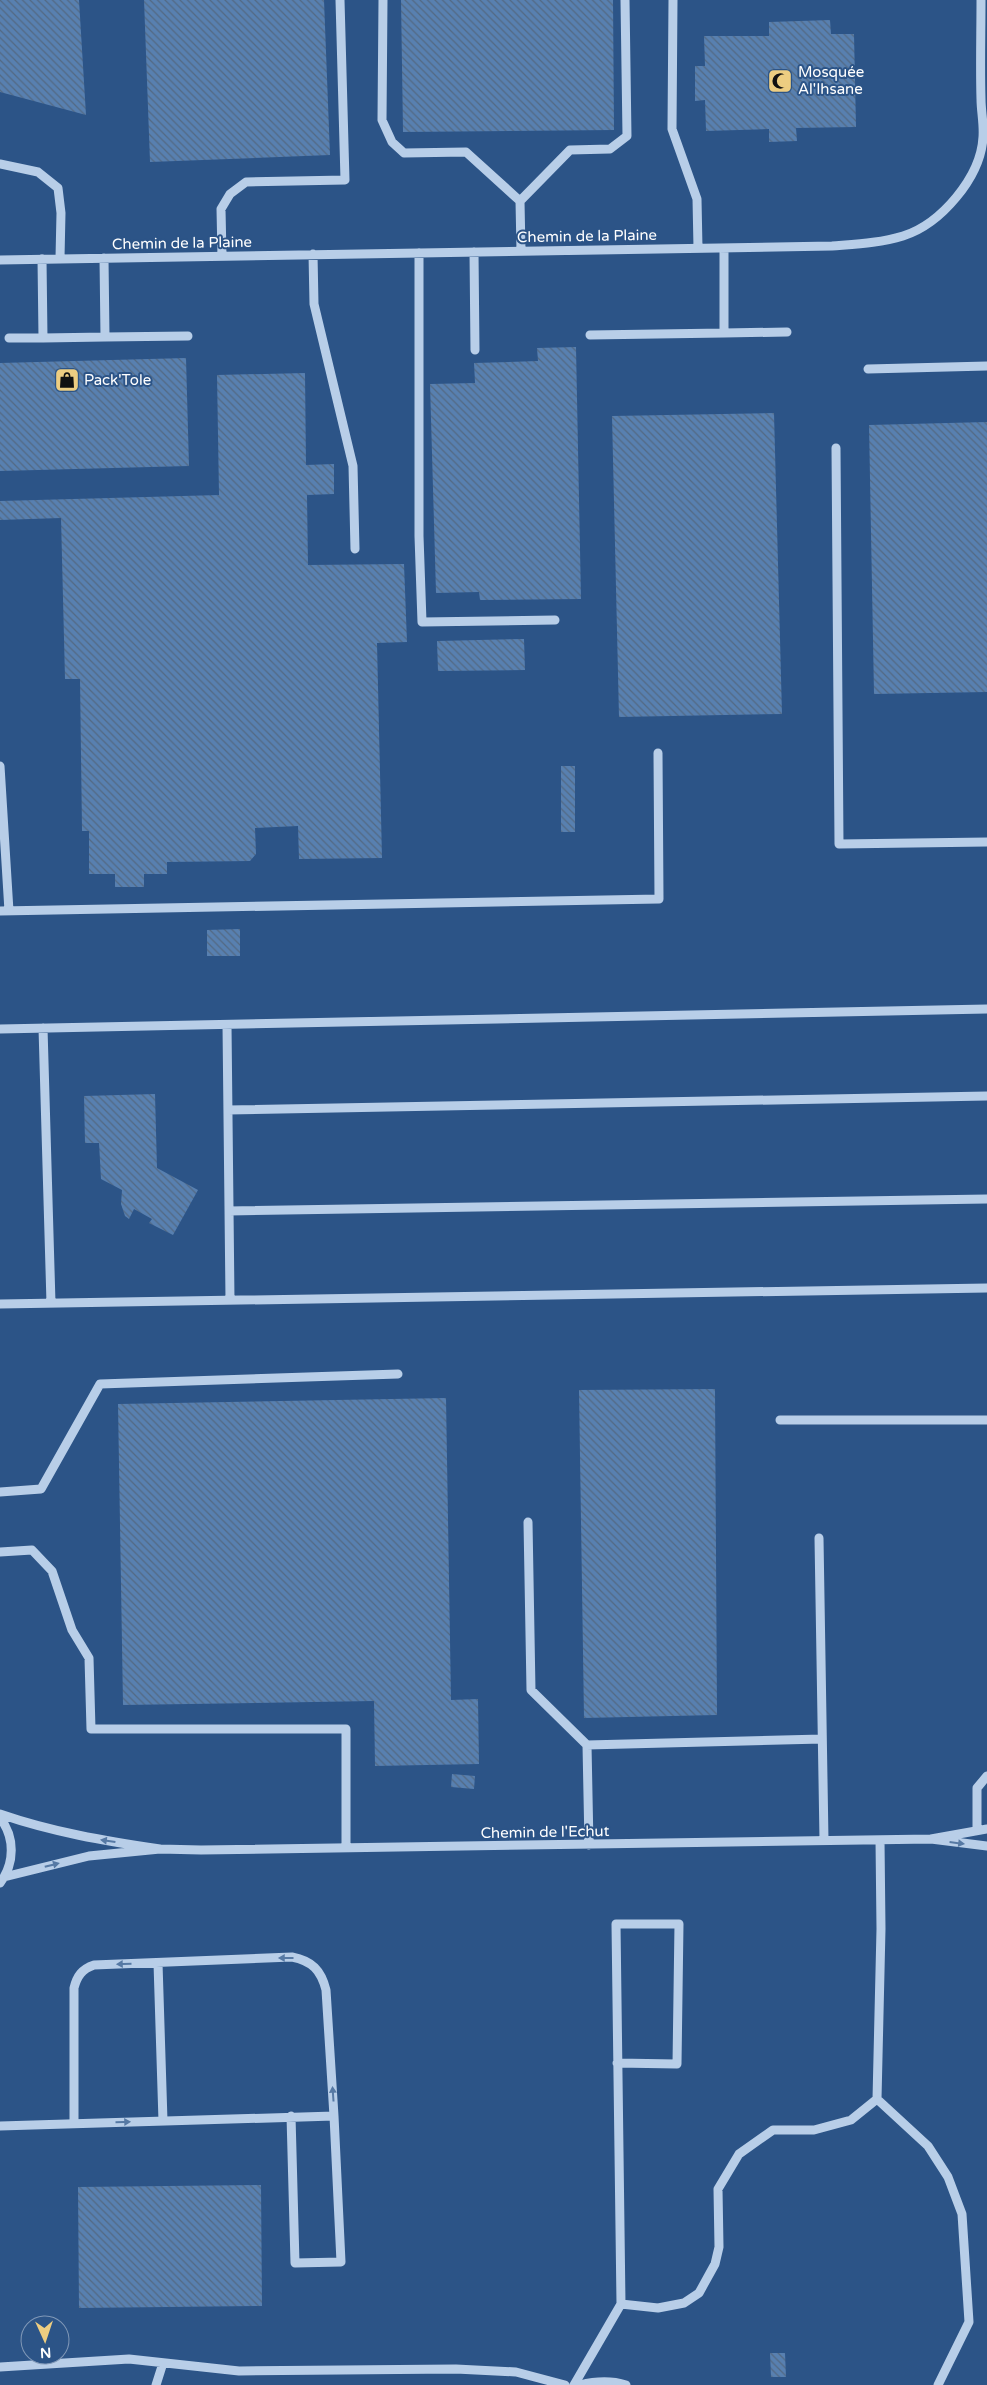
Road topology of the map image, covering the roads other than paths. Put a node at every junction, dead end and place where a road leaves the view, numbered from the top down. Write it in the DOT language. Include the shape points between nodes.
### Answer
graph roads {
  1 [pos="340,0"];
  2 [pos="382,0"];
  3 [pos="625,0"];
  4 [pos="674,0"];
  5 [pos="980,0"];
  6 [pos="0,164"];
  7 [pos="520,201"];
  8 [pos="698,248"];
  9 [pos="724,248"];
  10 [pos="521,251"];
  11 [pos="474,252"];
  12 [pos="418,253"];
  13 [pos="313,254"];
  14 [pos="222,256"];
  15 [pos="60,258"];
  16 [pos="104,258"];
  17 [pos="42,259"];
  18 [pos="0,260"];
  19 [pos="787,332"];
  20 [pos="724,334"];
  21 [pos="590,335"];
  22 [pos="188,336"];
  23 [pos="105,337"];
  24 [pos="10,338"];
  25 [pos="43,338"];
  26 [pos="475,350"];
  27 [pos="987,366"];
  28 [pos="868,369"];
  29 [pos="836,448"];
  30 [pos="355,549"];
  31 [pos="555,620"];
  32 [pos="658,753"];
  33 [pos="0,766"];
  34 [pos="987,842"];
  35 [pos="4,911"];
  36 [pos="987,1009"];
  37 [pos="227,1025"];
  38 [pos="43,1028"];
  39 [pos="0,1029"];
  40 [pos="987,1096"];
  41 [pos="228,1110"];
  42 [pos="987,1199"];
  43 [pos="229,1211"];
  44 [pos="987,1288"];
  45 [pos="230,1300"];
  46 [pos="51,1303"];
  47 [pos="0,1304"];
  48 [pos="398,1374"];
  49 [pos="780,1420"];
  50 [pos="987,1420"];
  51 [pos="0,1492"];
  52 [pos="528,1522"];
  53 [pos="819,1538"];
  54 [pos="0,1552"];
  55 [pos="822,1739"];
  56 [pos="587,1745"];
  57 [pos="987,1776"];
  58 [pos="0,1816"];
  59 [pos="987,1829"];
  60 [pos="977,1830"];
  61 [pos="824,1840"];
  62 [pos="880,1840"];
  63 [pos="931,1840"];
  64 [pos="589,1845"];
  65 [pos="987,1846"];
  66 [pos="160,1848"];
  67 [pos="346,1848"];
  68 [pos="2,1880"];
  69 [pos="158,1963"];
  70 [pos="617,2063"];
  71 [pos="877,2099"];
  72 [pos="291,2116"];
  73 [pos="334,2116"];
  74 [pos="162,2120"];
  75 [pos="74,2123"];
  76 [pos="0,2126"];
  77 [pos="621,2304"];
  78 [pos="163,2363"];
  79 [pos="0,2367"];
  80 [pos="156,2385"];
  81 [pos="565,2385"];
  82 [pos="574,2385"];
  83 [pos="580,2385"];
  84 [pos="626,2385"];
  85 [pos="938,2385"];
  1 -- 14 [label="street" via="345,180 246,182 230,194 221,209"];
  2 -- 7 [label="street" via="382,120 392,142 404,153 466,152"];
  3 -- 7 [label="street" via="627,136 610,149 570,150"];
  4 -- 8 [label="street" via="672,129 697,199"];
  5 -- 9 [label="street, Chemin de la Plaine" via="983,138 968,181 951,204 930,223 905,235 871,243"];
  6 -- 15 [label="street" via="38,172 58,188"];
  7 -- 10 [label="street"];
  8 -- 9 [label="street, Chemin de la Plaine"];
  8 -- 10 [label="street, Chemin de la Plaine"];
  9 -- 20 [label="street"];
  10 -- 11 [label="street, Chemin de la Plaine"];
  11 -- 12 [label="street, Chemin de la Plaine"];
  11 -- 26 [label="street"];
  12 -- 13 [label="street, Chemin de la Plaine"];
  12 -- 31 [label="street" via="422,622"];
  13 -- 14 [label="street, Chemin de la Plaine"];
  13 -- 30 [label="street" via="314,304 353,466"];
  14 -- 16 [label="street, Chemin de la Plaine"];
  15 -- 16 [label="street, Chemin de la Plaine"];
  15 -- 17 [label="street, Chemin de la Plaine"];
  16 -- 23 [label="street"];
  17 -- 18 [label="street, Chemin de la Plaine"];
  17 -- 25 [label="street"];
  19 -- 20 [label="street"];
  20 -- 21 [label="street"];
  22 -- 23 [label="street"];
  23 -- 25 [label="street"];
  24 -- 25 [label="street"];
  27 -- 28 [label="street"];
  29 -- 34 [label="street" via="839,844"];
  32 -- 35 [label="street" via="659,899"];
  33 -- 35 [label="street"];
  36 -- 37 [label="street"];
  37 -- 38 [label="street"];
  37 -- 41 [label="street"];
  38 -- 39 [label="street"];
  38 -- 46 [label="street"];
  40 -- 41 [label="street"];
  41 -- 43 [label="street"];
  42 -- 43 [label="street"];
  43 -- 45 [label="street"];
  44 -- 45 [label="street"];
  45 -- 46 [label="street"];
  46 -- 47 [label="street"];
  48 -- 51 [label="street" via="100,1384 41,1489"];
  49 -- 50 [label="street"];
  52 -- 56 [label="street" via="531,1690"];
  53 -- 55 [label="street"];
  54 -- 67 [label="street" via="32,1550 52,1571 72,1630 89,1658 91,1729 346,1729"];
  55 -- 56 [label="street"];
  55 -- 61 [label="street"];
  56 -- 64 [label="street"];
  57 -- 60 [label="street" via="977,1788"];
  66 -- 58 [label="street, Chemin de l'Echut, one-way" via="89,1838"];
  58 -- 68 [label="street" via="10,1836 12,1850 10,1864"];
  59 -- 60 [label="street, Chemin de l'Echut"];
  60 -- 63 [label="street, Chemin de l'Echut"];
  61 -- 62 [label="street, Chemin de l'Echut"];
  61 -- 64 [label="street, Chemin de l'Echut"];
  62 -- 63 [label="street, Chemin de l'Echut"];
  62 -- 71 [label="street"];
  63 -- 65 [label="street, Chemin de l'Echut, one-way"];
  64 -- 67 [label="street, Chemin de l'Echut"];
  66 -- 67 [label="street, Chemin de l'Echut"];
  68 -- 66 [label="street, Chemin de l'Echut, one-way" via="89,1856"];
  73 -- 69 [label="street, one-way" via="326,1990 323,1976 315,1966 292,1957"];
  69 -- 74 [label="street"];
  69 -- 75 [label="street, one-way" via="94,1965 85,1968 76,1980"];
  70 -- 70 [label="street" via="616,1924 679,1924 677,2064"];
  70 -- 77 [label="street"];
  71 -- 77 [label="street" via="851,2120 814,2130 773,2130 739,2154 718,2189 719,2247 715,2264 699,2292 684,2303 658,2308"];
  71 -- 85 [label="street" via="928,2146 948,2177 962,2214 969,2322"];
  72 -- 73 [label="street"];
  72 -- 73 [label="street" via="295,2263 341,2262"];
  72 -- 74 [label="street"];
  75 -- 74 [label="street, one-way"];
  75 -- 76 [label="street"];
  77 -- 82 [label="street"];
  78 -- 79 [label="street" via="129,2359"];
  78 -- 80 [label="street"];
  78 -- 81 [label="street" via="239,2371 500,2371"];
  83 -- 84 [label="street" via="614,2382"];
}
